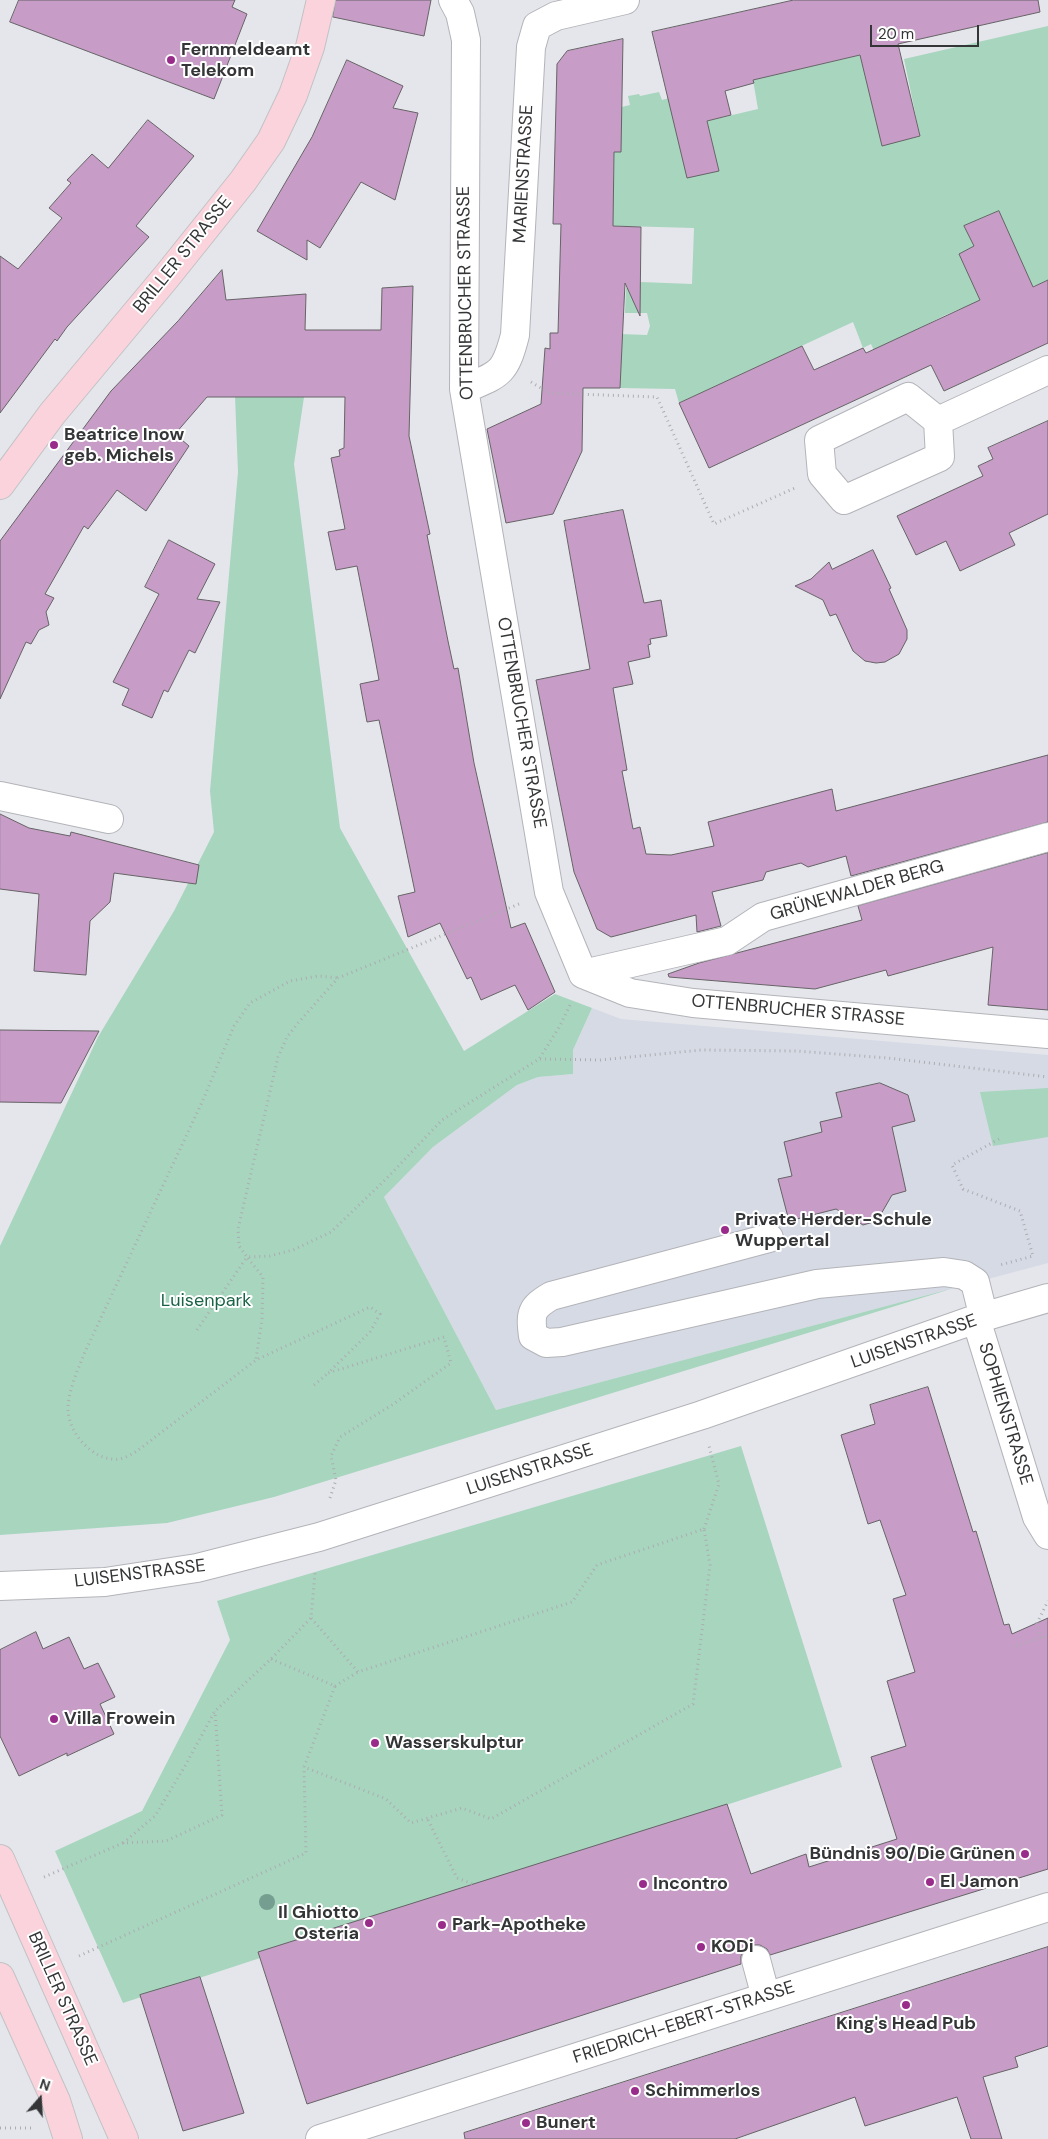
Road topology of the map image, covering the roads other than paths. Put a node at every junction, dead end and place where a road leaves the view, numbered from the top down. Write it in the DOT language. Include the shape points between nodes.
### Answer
graph roads {
  1 [pos="321,0"];
  2 [pos="453,0"];
  3 [pos="625,0"];
  4 [pos="1048,370"];
  5 [pos="464,389"];
  6 [pos="938,421"];
  7 [pos="0,485"];
  8 [pos="0,796"];
  9 [pos="109,819"];
  10 [pos="1048,837"];
  11 [pos="583,974"];
  12 [pos="1048,1034"];
  13 [pos="769,1238"];
  14 [pos="1048,1298"];
  15 [pos="980,1319"];
  16 [pos="1048,1536"];
  17 [pos="0,1586"];
  18 [pos="0,1860"];
  19 [pos="8,1888"];
  20 [pos="1048,1907"];
  21 [pos="756,1960"];
  22 [pos="0,1977"];
  23 [pos="766,1997"];
  24 [pos="68,2139"];
  25 [pos="124,2139"];
  26 [pos="320,2139"];
  1 -- 7 [label="main road, BRILLER STRASSE" via="296,87 271,141 168,276 52,414"];
  2 -- 5 [label="street, OTTENBRUCHER STRASSE" via="460,13 466,40"];
  3 -- 5 [label="street, MARIENSTRASSE" via="556,16 537,26 531,47 515,335 505,366 492,378"];
  4 -- 6 [label="street"];
  5 -- 11 [label="street, OTTENBRUCHER STRASSE" via="549,892"];
  6 -- 6 [label="street" via="908,397 818,440 822,474 844,500 940,457"];
  8 -- 9 [label="street"];
  10 -- 11 [label="street, GRÜNEWALDER BERG" via="763,917 728,941"];
  11 -- 12 [label="street, OTTENBRUCHER STRASSE" via="630,993 693,1003"];
  13 -- 15 [label="street, SOPHIENSTRASSE" via="551,1296 537,1305 531,1318 534,1336 546,1343 562,1342 817,1284 944,1272 964,1275 975,1282"];
  14 -- 15 [label="street, LUISENSTRASSE"];
  15 -- 16 [label="street, SOPHIENSTRASSE" via="1037,1517"];
  15 -- 17 [label="street, LUISENSTRASSE" via="702,1416 328,1534 198,1568 105,1582"];
  18 -- 19 [label="main road, BRILLER STRASSE"];
  19 -- 25 [label="main road, BRILLER STRASSE"];
  20 -- 23 [label="street, FRIEDRICH-EBERT-STRASSE"];
  21 -- 23 [label="street"];
  22 -- 24 [label="main road" via="56,2101"];
  23 -- 26 [label="street, FRIEDRICH-EBERT-STRASSE"];
}
